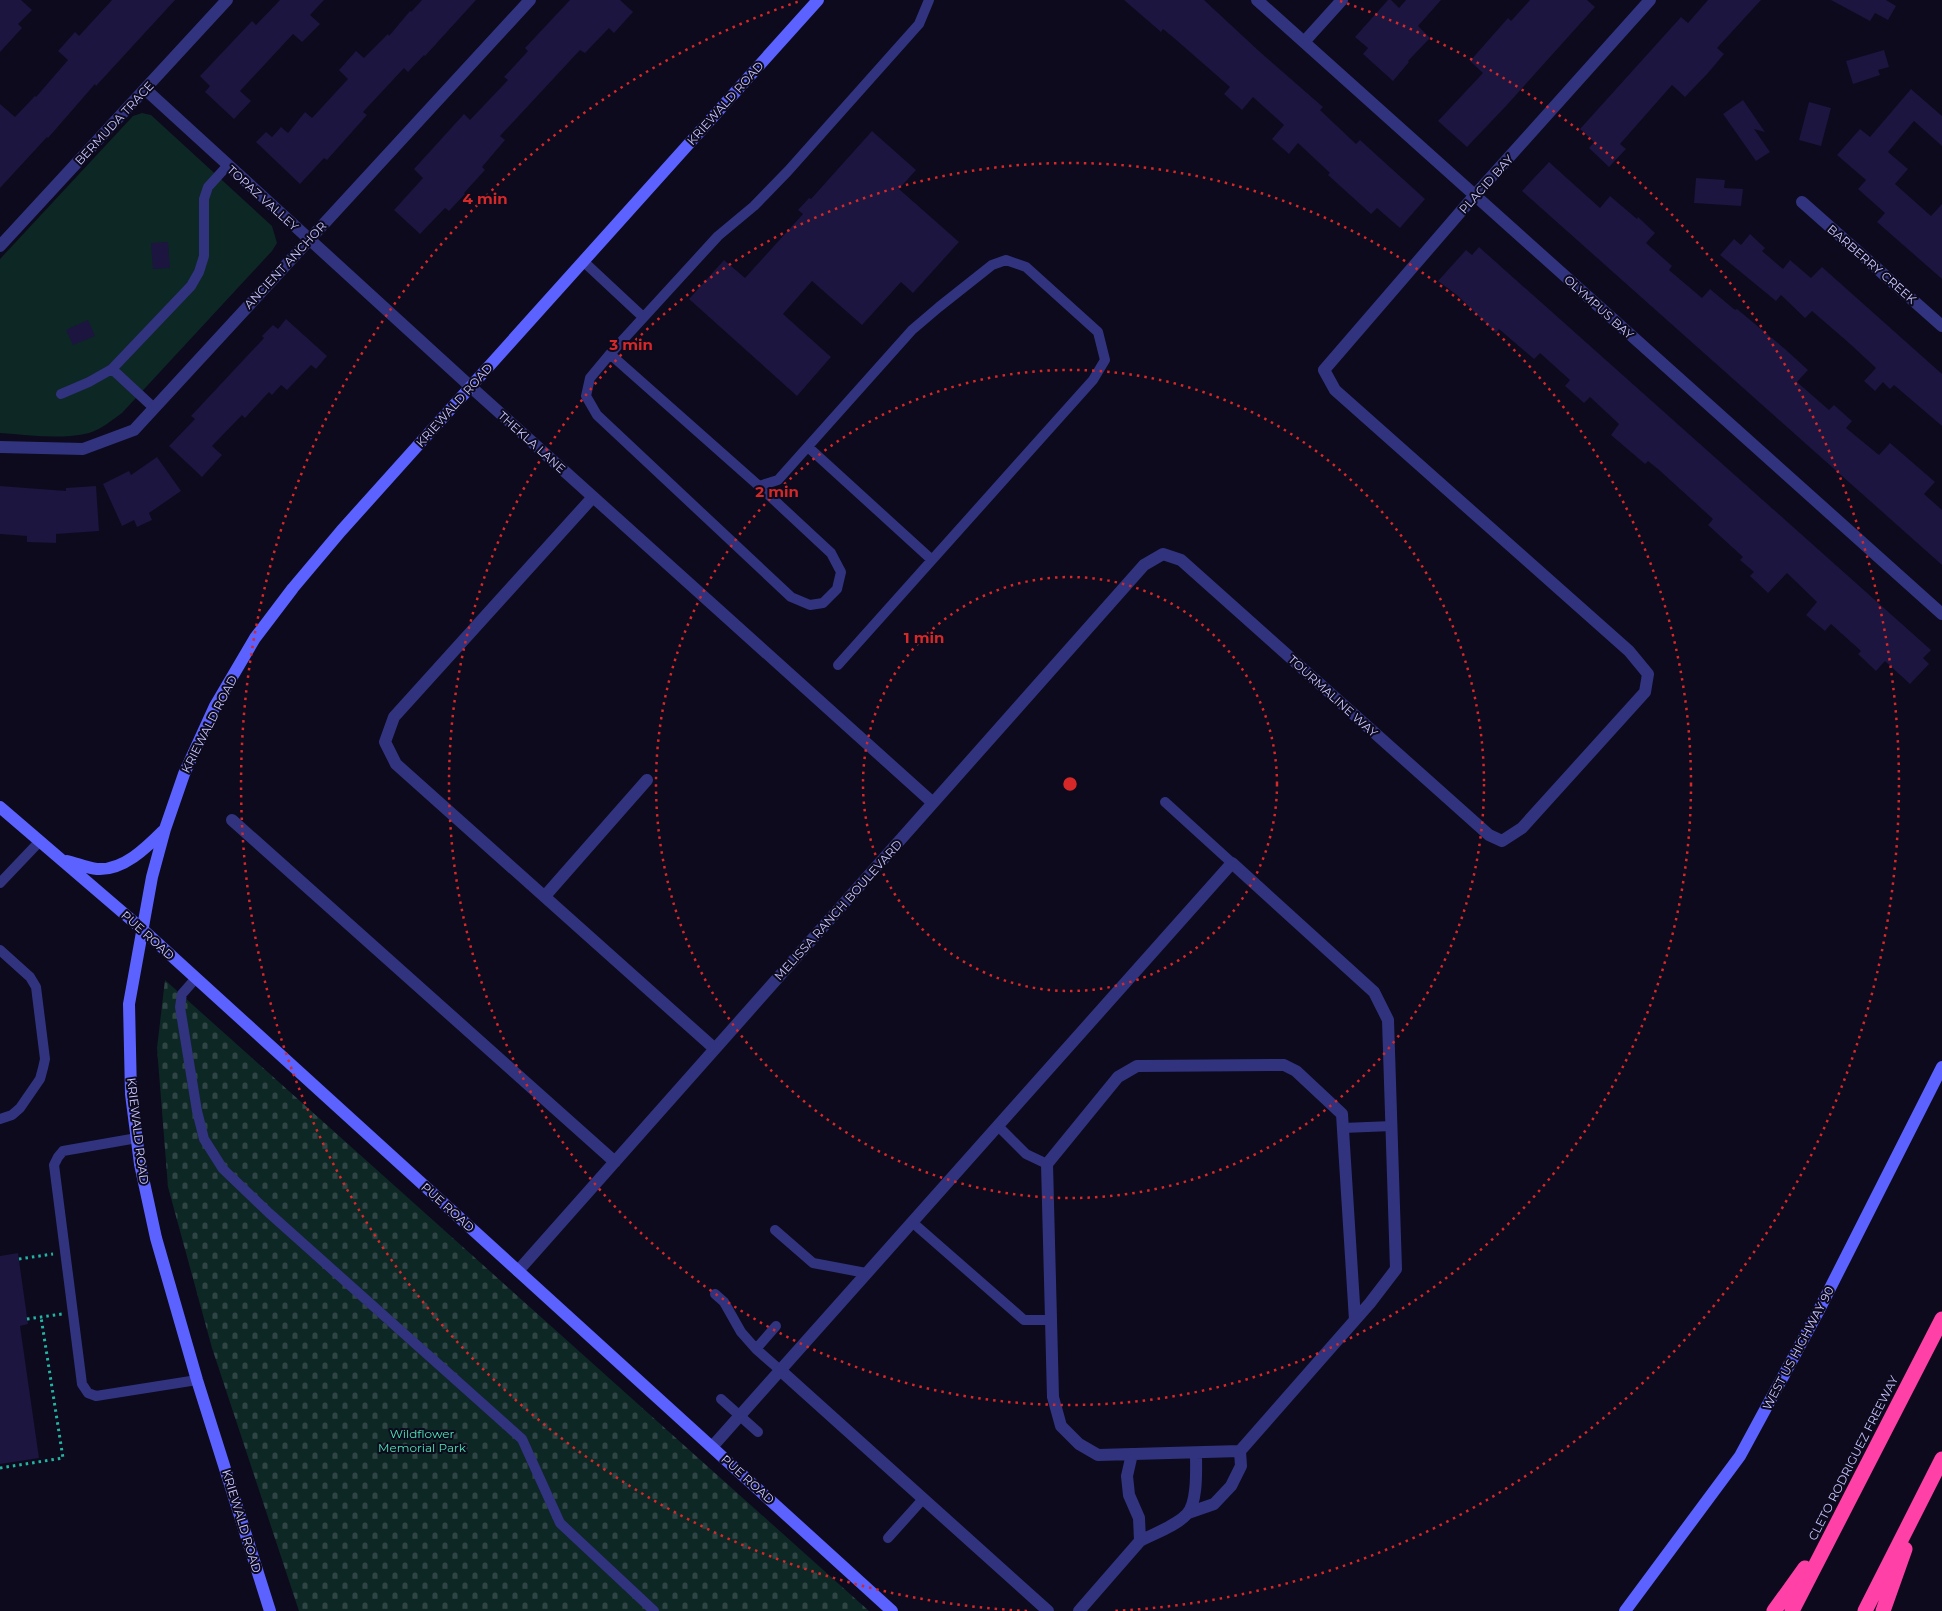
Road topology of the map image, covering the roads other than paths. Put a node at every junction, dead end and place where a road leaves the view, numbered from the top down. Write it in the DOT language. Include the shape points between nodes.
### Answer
graph roads {
  1 [pos="227,0"];
  2 [pos="530,0"];
  3 [pos="818,0"];
  4 [pos="930,0"];
  5 [pos="1257,0"];
  6 [pos="1342,0"];
  7 [pos="1650,0"];
  8 [pos="1304,42"];
  9 [pos="145,89"];
  10 [pos="228,165"];
  11 [pos="1475,195"];
  12 [pos="1802,202"];
  13 [pos="309,240"];
  14 [pos="0,246"];
  15 [pos="583,262"];
  16 [pos="643,317"];
  17 [pos="1942,326"];
  18 [pos="610,354"];
  19 [pos="112,369"];
  20 [pos="471,386"];
  21 [pos="61,394"];
  22 [pos="154,408"];
  23 [pos="0,447"];
  24 [pos="808,447"];
  25 [pos="759,486"];
  26 [pos="593,497"];
  27 [pos="1163,554"];
  28 [pos="932,560"];
  29 [pos="1942,614"];
  30 [pos="838,665"];
  31 [pos="647,780"];
  32 [pos="1165,802"];
  33 [pos="933,803"];
  34 [pos="0,807"];
  35 [pos="232,820"];
  36 [pos="165,829"];
  37 [pos="40,841"];
  38 [pos="1502,841"];
  39 [pos="62,859"];
  40 [pos="1232,863"];
  41 [pos="0,883"];
  42 [pos="545,896"];
  43 [pos="142,929"];
  44 [pos="0,950"];
  45 [pos="196,978"];
  46 [pos="715,1049"];
  47 [pos="1942,1067"];
  48 [pos="0,1119"];
  49 [pos="998,1126"];
  50 [pos="1392,1126"];
  51 [pos="1343,1128"];
  52 [pos="137,1138"];
  53 [pos="615,1162"];
  54 [pos="1046,1164"];
  55 [pos="912,1222"];
  56 [pos="775,1230"];
  57 [pos="518,1271"];
  58 [pos="866,1273"];
  59 [pos="715,1294"];
  60 [pos="1942,1319"];
  61 [pos="1051,1320"];
  62 [pos="1355,1320"];
  63 [pos="776,1326"];
  64 [pos="756,1349"];
  65 [pos="780,1370"];
  66 [pos="197,1380"];
  67 [pos="721,1399"];
  68 [pos="739,1416"];
  69 [pos="758,1432"];
  70 [pos="712,1447"];
  71 [pos="1240,1452"];
  72 [pos="1196,1453"];
  73 [pos="1132,1454"];
  74 [pos="1942,1459"];
  75 [pos="1929,1484"];
  76 [pos="923,1499"];
  77 [pos="1188,1513"];
  78 [pos="1836,1524"];
  79 [pos="888,1538"];
  80 [pos="1140,1541"];
  81 [pos="270,1611"];
  82 [pos="654,1611"];
  83 [pos="892,1611"];
  84 [pos="1048,1611"];
  85 [pos="1079,1611"];
  86 [pos="1625,1611"];
  87 [pos="1774,1611"];
  88 [pos="1792,1611"];
  89 [pos="1865,1611"];
  90 [pos="1883,1611"];
  1 -- 9 [label="street, BERMUDA TRACE"];
  2 -- 13 [label="street, ANCIENT ANCHOR"];
  3 -- 15 [label="street, KRIEWALD ROAD"];
  4 -- 16 [label="lane" via="919,24 788,171 754,206 718,236"];
  5 -- 8 [label="street, OLYMPUS BAY"];
  6 -- 8 [label="street"];
  7 -- 11 [label="street, PLACID BAY"];
  8 -- 11 [label="street, OLYMPUS BAY"];
  9 -- 10 [label="street, TOPAZ VALLEY"];
  9 -- 14 [label="street, BERMUDA TRACE"];
  10 -- 13 [label="street, TOPAZ VALLEY"];
  10 -- 19 [label="lane" via="208,187 204,199 204,256 200,272 191,286"];
  11 -- 29 [label="street, OLYMPUS BAY"];
  11 -- 38 [label="street, PLACID BAY" via="1324,370 1335,390 1630,651 1648,674 1645,692 1522,828"];
  12 -- 17 [label="street, BARBERRY CREEK"];
  13 -- 20 [label="street, TOPAZ VALLEY"];
  13 -- 22 [label="street, ANCIENT ANCHOR"];
  15 -- 16 [label="lane"];
  15 -- 20 [label="street, KRIEWALD ROAD"];
  16 -- 18 [label="lane"];
  18 -- 25 [label="lane"];
  18 -- 25 [label="lane" via="590,378 586,396 596,415 791,597 810,605 823,603 837,589 841,572 831,553"];
  19 -- 21 [label="lane"];
  19 -- 22 [label="lane"];
  20 -- 26 [label="street, THEKLA LANE"];
  20 -- 36 [label="street, KRIEWALD ROAD" via="341,531 255,638 215,706 184,774"];
  22 -- 23 [label="street, ANCIENT ANCHOR" via="134,430 83,449"];
  24 -- 25 [label="lane" via="778,480"];
  24 -- 28 [label="lane"];
  24 -- 28 [label="lane" via="912,330 992,265 1006,260 1026,267 1098,332 1105,360 1093,380"];
  26 -- 33 [label="street, THEKLA LANE"];
  26 -- 42 [label="street" via="394,718 385,742 396,764"];
  27 -- 33 [label="street, MELISSA RANCH BOULEVARD" via="1144,565"];
  27 -- 38 [label="street, TOURMALINE WAY" via="1181,560 1488,835"];
  28 -- 30 [label="lane"];
  31 -- 42 [label="street"];
  32 -- 40 [label="lane"];
  33 -- 46 [label="street, MELISSA RANCH BOULEVARD"];
  34 -- 37 [label="street, PUE ROAD"];
  35 -- 53 [label="street"];
  36 -- 39 [label="street" via="147,848 110,868 97,869"];
  36 -- 43 [label="street, KRIEWALD ROAD"];
  37 -- 39 [label="street, PUE ROAD"];
  37 -- 41 [label="lane"];
  39 -- 43 [label="street, PUE ROAD"];
  40 -- 49 [label="street"];
  40 -- 50 [label="street" via="1374,992 1388,1020"];
  42 -- 46 [label="street"];
  43 -- 45 [label="street, PUE ROAD"];
  43 -- 52 [label="street, KRIEWALD ROAD" via="129,1004 131,1094"];
  44 -- 48 [label="lane" via="30,977 36,987 45,1059 40,1079 20,1108"];
  45 -- 57 [label="street, PUE ROAD"];
  45 -- 82 [label="lane" via="182,994 180,1007 204,1139 223,1169 522,1438 560,1523"];
  46 -- 53 [label="street, MELISSA RANCH BOULEVARD"];
  47 -- 86 [label="street, WEST US HIGHWAY 90" via="1818,1312 1740,1456"];
  49 -- 54 [label="lane" via="1026,1154"];
  49 -- 55 [label="street"];
  50 -- 51 [label="lane"];
  50 -- 62 [label="street" via="1396,1269"];
  51 -- 54 [label="street" via="1342,1114 1296,1071 1284,1065 1137,1066 1118,1077"];
  51 -- 62 [label="street"];
  52 -- 66 [label="street, KRIEWALD ROAD" via="156,1238"];
  52 -- 66 [label="lane" via="63,1152 54,1165 82,1384 88,1393 96,1396"];
  53 -- 57 [label="street, MELISSA RANCH BOULEVARD"];
  54 -- 61 [label="street"];
  55 -- 58 [label="street"];
  55 -- 61 [label="lane" via="1024,1320"];
  56 -- 58 [label="lane" via="813,1263"];
  57 -- 70 [label="street, PUE ROAD"];
  58 -- 65 [label="street"];
  59 -- 64 [label="lane"];
  60 -- 78 [label="highway, CLETO RODRIGUEZ FREEWAY"];
  61 -- 73 [label="street" via="1053,1397 1061,1426 1078,1444 1098,1455"];
  62 -- 71 [label="street"];
  63 -- 64 [label="lane"];
  64 -- 65 [label="lane"];
  65 -- 68 [label="street"];
  65 -- 76 [label="street"];
  66 -- 81 [label="street, KRIEWALD ROAD"];
  67 -- 68 [label="lane"];
  68 -- 69 [label="lane"];
  68 -- 70 [label="street"];
  70 -- 83 [label="street, PUE ROAD"];
  71 -- 72 [label="street"];
  71 -- 77 [label="street" via="1241,1466 1231,1486 1214,1504"];
  72 -- 73 [label="street"];
  72 -- 77 [label="street" via="1197,1486"];
  73 -- 80 [label="street" via="1127,1476 1129,1495 1139,1518"];
  74 -- 75 [label="highway"];
  75 -- 89 [label="highway"];
  75 -- 90 [label="highway"];
  76 -- 79 [label="lane"];
  76 -- 84 [label="street"];
  77 -- 80 [label="street"];
  78 -- 87 [label="highway"];
  78 -- 88 [label="highway, CLETO RODRIGUEZ FREEWAY"];
  80 -- 85 [label="street"];
}
